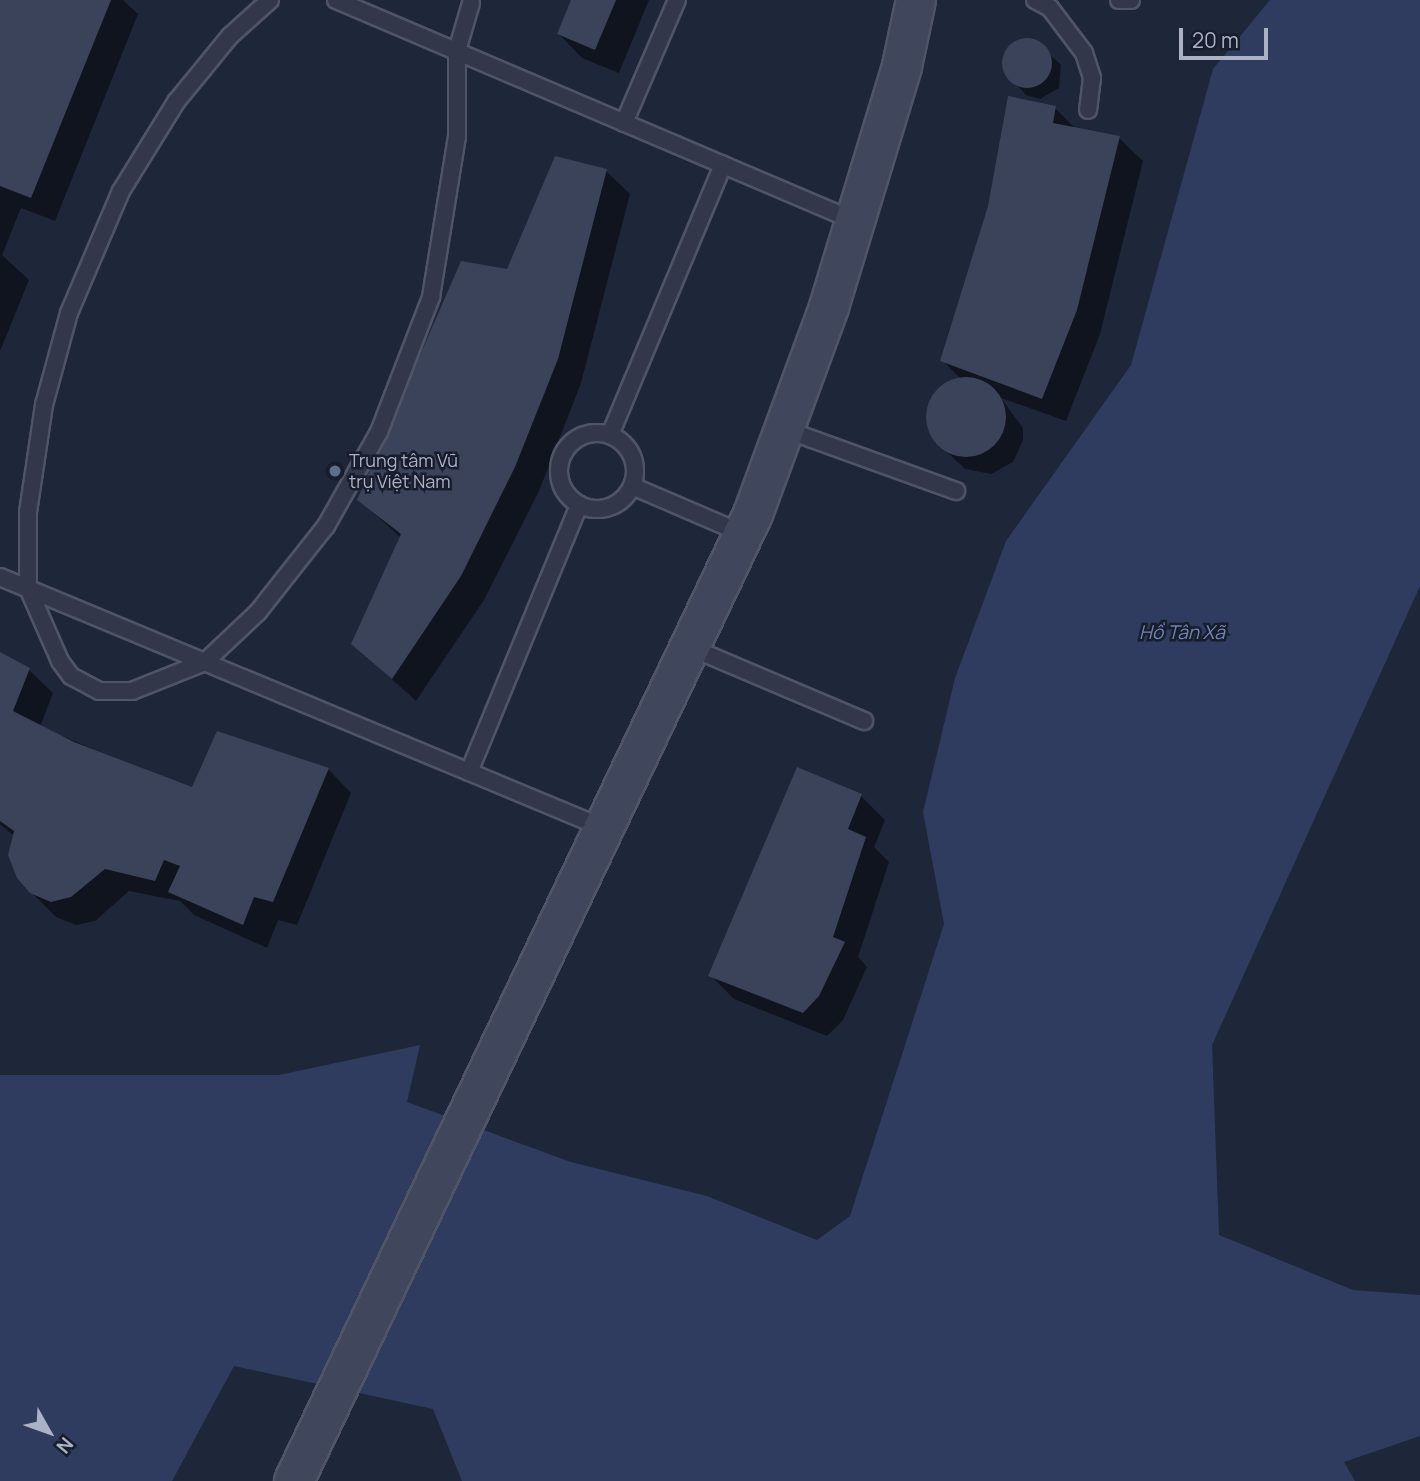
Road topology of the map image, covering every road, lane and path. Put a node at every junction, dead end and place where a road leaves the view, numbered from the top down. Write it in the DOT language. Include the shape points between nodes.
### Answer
graph roads {
  1 [pos="270,0"];
  2 [pos="336,0"];
  3 [pos="677,0"];
  4 [pos="916,0"];
  5 [pos="1035,0"];
  6 [pos="1119,0"];
  7 [pos="1131,0"];
  8 [pos="471,3"];
  9 [pos="457,51"];
  10 [pos="1088,110"];
  11 [pos="624,123"];
  12 [pos="723,165"];
  13 [pos="855,221"];
  14 [pos="785,429"];
  15 [pos="610,435"];
  16 [pos="632,486"];
  17 [pos="956,491"];
  18 [pos="579,505"];
  19 [pos="744,534"];
  20 [pos="0,577"];
  21 [pos="28,588"];
  22 [pos="692,648"];
  23 [pos="205,662"];
  24 [pos="864,721"];
  25 [pos="469,772"];
  26 [pos="607,829"];
  27 [pos="294,1481"];
  1 -- 21 [label="lane" via="230,36 176,102 121,191 69,313 44,405 30,499"];
  2 -- 9 [label="lane"];
  3 -- 11 [label="lane"];
  4 -- 13 [label="street" via="902,66"];
  5 -- 10 [label="lane" via="1050,8 1084,53 1092,78"];
  6 -- 7 [label="lane"];
  8 -- 9 [label="lane"];
  9 -- 11 [label="lane"];
  9 -- 23 [label="lane" via="457,137 432,296 379,432 326,526 258,612"];
  11 -- 12 [label="lane"];
  12 -- 13 [label="lane"];
  12 -- 15 [label="lane"];
  13 -- 14 [label="street"];
  14 -- 17 [label="lane"];
  14 -- 19 [label="street"];
  15 -- 16 [label="lane" via="629,450 636,474"];
  15 -- 18 [label="lane" via="587,434 562,456 563,489"];
  16 -- 18 [label="lane" via="616,505 604,509"];
  16 -- 19 [label="lane"];
  18 -- 25 [label="lane"];
  19 -- 22 [label="street"];
  20 -- 21 [label="lane"];
  21 -- 23 [label="lane"];
  21 -- 23 [label="lane" via="60,661 71,676 99,691 132,691"];
  22 -- 24 [label="lane"];
  22 -- 26 [label="street"];
  23 -- 25 [label="lane"];
  25 -- 26 [label="lane"];
  26 -- 27 [label="street"];
}
